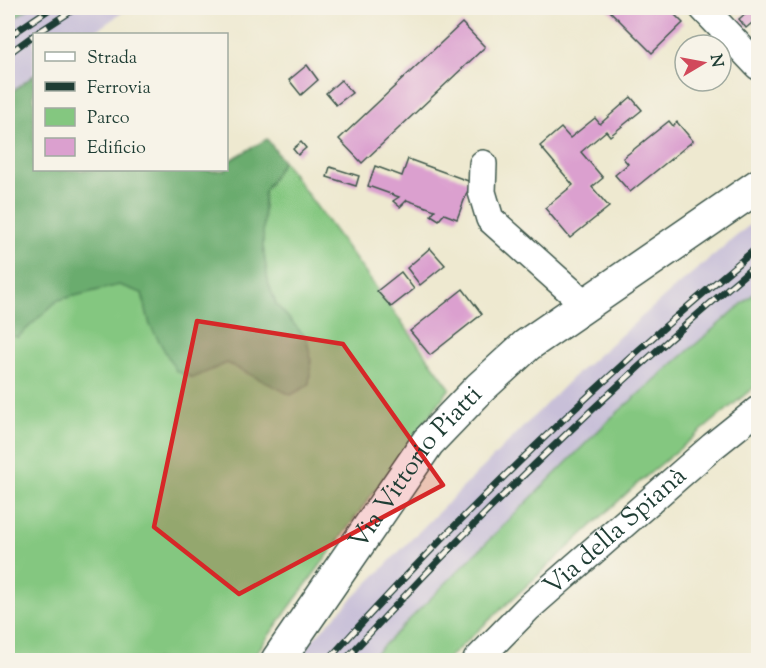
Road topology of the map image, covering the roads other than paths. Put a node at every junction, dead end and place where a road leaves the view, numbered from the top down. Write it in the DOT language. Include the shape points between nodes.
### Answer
graph roads {
  1 [pos="703,8"];
  2 [pos="759,66"];
  3 [pos="483,164"];
  4 [pos="759,186"];
  5 [pos="586,305"];
  6 [pos="759,410"];
  7 [pos="278,660"];
  8 [pos="477,660"];
  1 -- 2 [label="street"];
  3 -- 5 [label="street" via="482,192 490,219"];
  4 -- 5 [label="street, Via Vittorio Piatti"];
  5 -- 7 [label="street, Via Vittorio Piatti" via="527,345 428,442"];
  6 -- 8 [label="street, Via della Spianà" via="712,446 528,608"];
}
